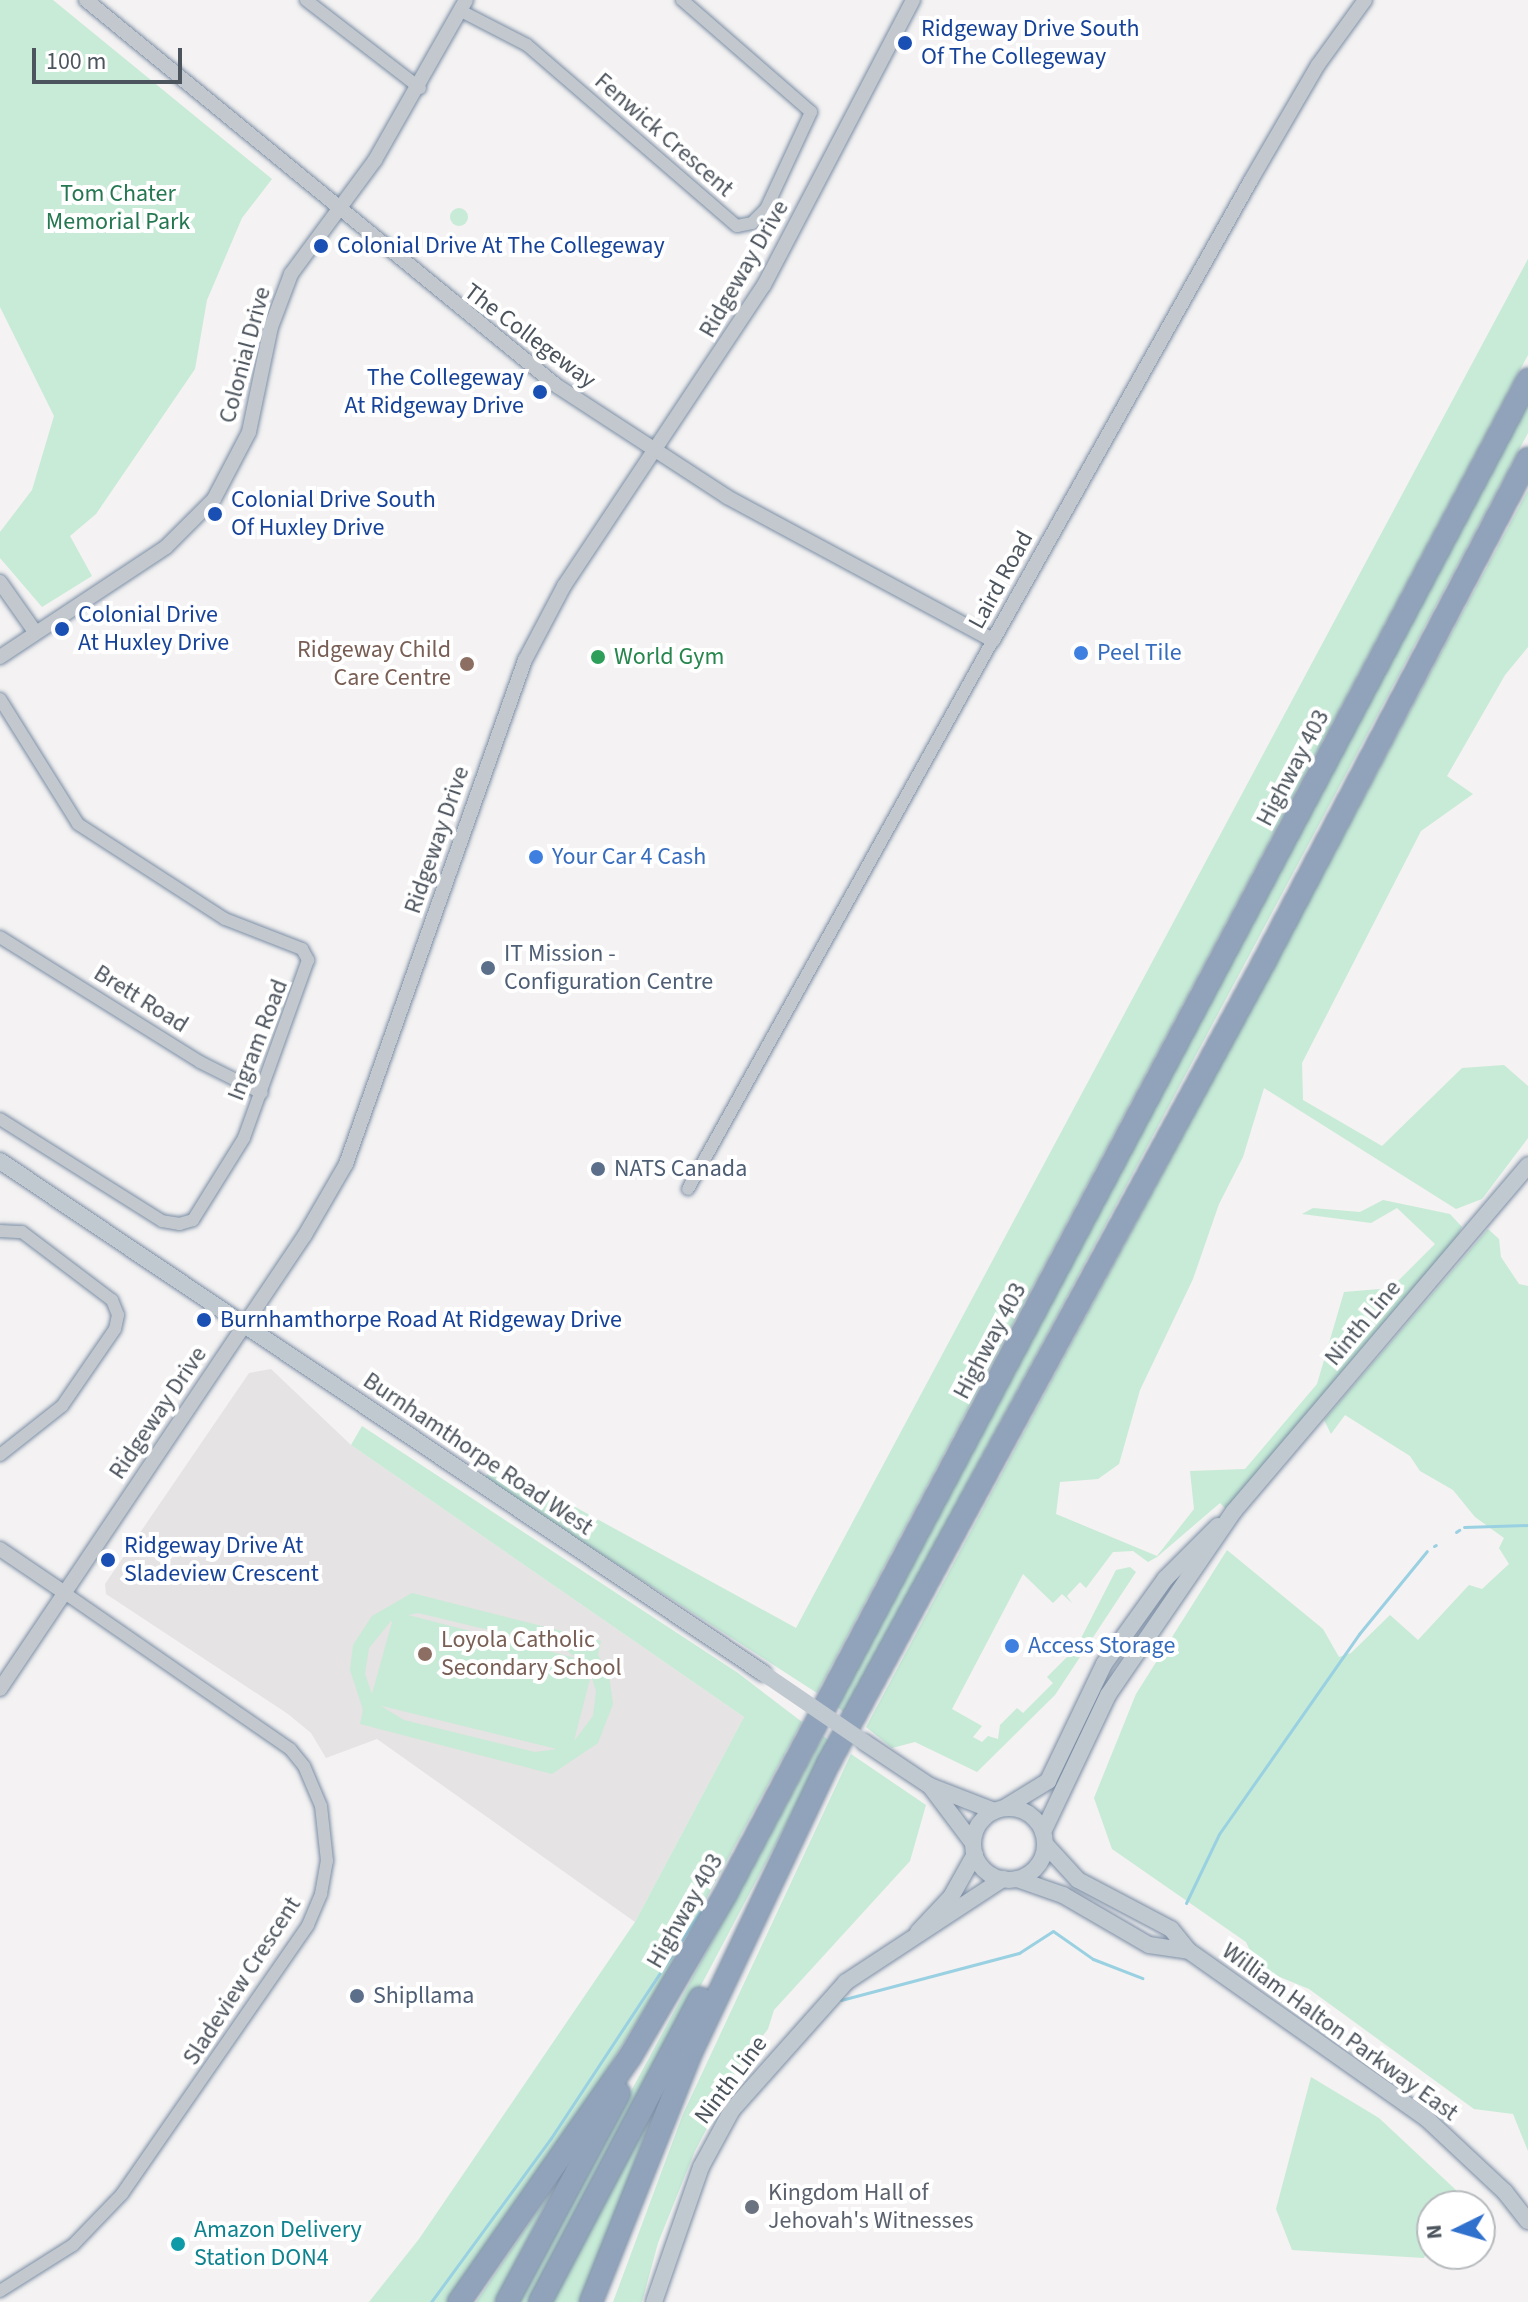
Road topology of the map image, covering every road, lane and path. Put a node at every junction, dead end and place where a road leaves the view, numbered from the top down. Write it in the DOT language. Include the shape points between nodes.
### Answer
graph roads {
  1 [pos="86,0"];
  2 [pos="306,0"];
  3 [pos="682,0"];
  4 [pos="913,0"];
  5 [pos="1365,0"];
  6 [pos="464,5"];
  7 [pos="420,88"];
  8 [pos="337,206"];
  9 [pos="1528,380"];
  10 [pos="655,450"];
  11 [pos="1528,459"];
  12 [pos="0,582"];
  13 [pos="36,633"];
  14 [pos="993,640"];
  15 [pos="0,657"];
  16 [pos="0,699"];
  17 [pos="0,937"];
  18 [pos="262,1093"];
  19 [pos="0,1119"];
  20 [pos="0,1161"];
  21 [pos="1528,1165"];
  22 [pos="688,1189"];
  23 [pos="0,1231"];
  24 [pos="245,1326"];
  25 [pos="0,1455"];
  26 [pos="1234,1511"];
  27 [pos="0,1549"];
  28 [pos="65,1593"];
  29 [pos="0,1689"];
  30 [pos="930,1786"];
  31 [pos="999,1809"];
  32 [pos="1044,1838"];
  33 [pos="974,1848"];
  34 [pos="1010,1879"];
  35 [pos="914,1936"];
  36 [pos="742,1938"];
  37 [pos="1189,1951"];
  38 [pos="630,2057"];
  39 [pos="1528,2221"];
  40 [pos="621,2224"];
  41 [pos="0,2291"];
  42 [pos="459,2302"];
  43 [pos="507,2302"];
  44 [pos="540,2302"];
  45 [pos="591,2302"];
  46 [pos="601,2302"];
  47 [pos="654,2302"];
  1 -- 8 [label="street, The Collegeway"];
  2 -- 7 [label="street"];
  3 -- 6 [label="street, Fenwick Crescent" via="811,112 766,209 752,223 737,226 527,45"];
  4 -- 10 [label="street, Ridgeway Drive" via="764,285"];
  5 -- 14 [label="street, Laird Road" via="1318,65 1258,168"];
  6 -- 7 [label="street, Colonial Drive"];
  7 -- 8 [label="street, Colonial Drive" via="375,160"];
  8 -- 10 [label="street, The Collegeway" via="557,386"];
  8 -- 13 [label="street, Colonial Drive" via="283,291 249,432 214,499 166,547"];
  9 -- 38 [label="highway, Highway 403" via="725,1895"];
  10 -- 14 [label="street, The Collegeway" via="727,497"];
  10 -- 24 [label="street, Ridgeway Drive" via="564,586 525,660 346,1164"];
  11 -- 36 [label="highway" via="1264,962 829,1762"];
  12 -- 13 [label="street"];
  13 -- 15 [label="street, Colonial Drive"];
  14 -- 22 [label="street, Laird Road"];
  16 -- 18 [label="street, Ingram Road" via="78,824 225,919 302,949 306,975"];
  17 -- 18 [label="street, Brett Road" via="200,1062"];
  18 -- 19 [label="street, Ingram Road" via="236,1152 193,1220 180,1224 162,1221"];
  20 -- 24 [label="main road, Burnhamthorpe Road West"];
  21 -- 26 [label="main road, Ninth Line"];
  23 -- 25 [label="street" via="22,1232 112,1300 118,1315 115,1329 62,1406"];
  24 -- 28 [label="street, Ridgeway Drive"];
  24 -- 30 [label="main road, Burnhamthorpe Road West, bridge"];
  26 -- 31 [label="main road, Ninth Line" via="1190,1550 1104,1664 1048,1781"];
  26 -- 32 [label="main road, Ninth Line" via="1108,1695"];
  27 -- 28 [label="street"];
  28 -- 29 [label="street, Ridgeway Drive"];
  28 -- 41 [label="street, Sladeview Crescent" via="290,1749 304,1766 321,1806 327,1861 308,1925 122,2194 73,2245"];
  30 -- 31 [label="main road, Burnhamthorpe Road West"];
  30 -- 33 [label="main road, Burnhamthorpe Road West"];
  31 -- 32 [label="main road" via="1028,1813"];
  31 -- 33 [label="main road" via="979,1824"];
  32 -- 34 [label="main road" via="1037,1866"];
  32 -- 37 [label="main road, William Halton Parkway East" via="1078,1880 1158,1921"];
  33 -- 34 [label="main road" via="985,1871"];
  33 -- 35 [label="main road, Ninth Line" via="951,1897"];
  34 -- 35 [label="main road, Ninth Line"];
  34 -- 37 [label="main road, William Halton Parkway East" via="1063,1895 1149,1945"];
  35 -- 47 [label="main road, Ninth Line" via="846,1982 732,2110 701,2167"];
  36 -- 40 [label="highway"];
  36 -- 44 [label="highway" via="726,1949"];
  37 -- 39 [label="main road, William Halton Parkway East" via="1427,2119 1505,2192"];
  38 -- 42 [label="highway, Highway 403"];
  38 -- 43 [label="highway" via="618,2098"];
  40 -- 45 [label="highway"];
  40 -- 46 [label="highway"];
}
